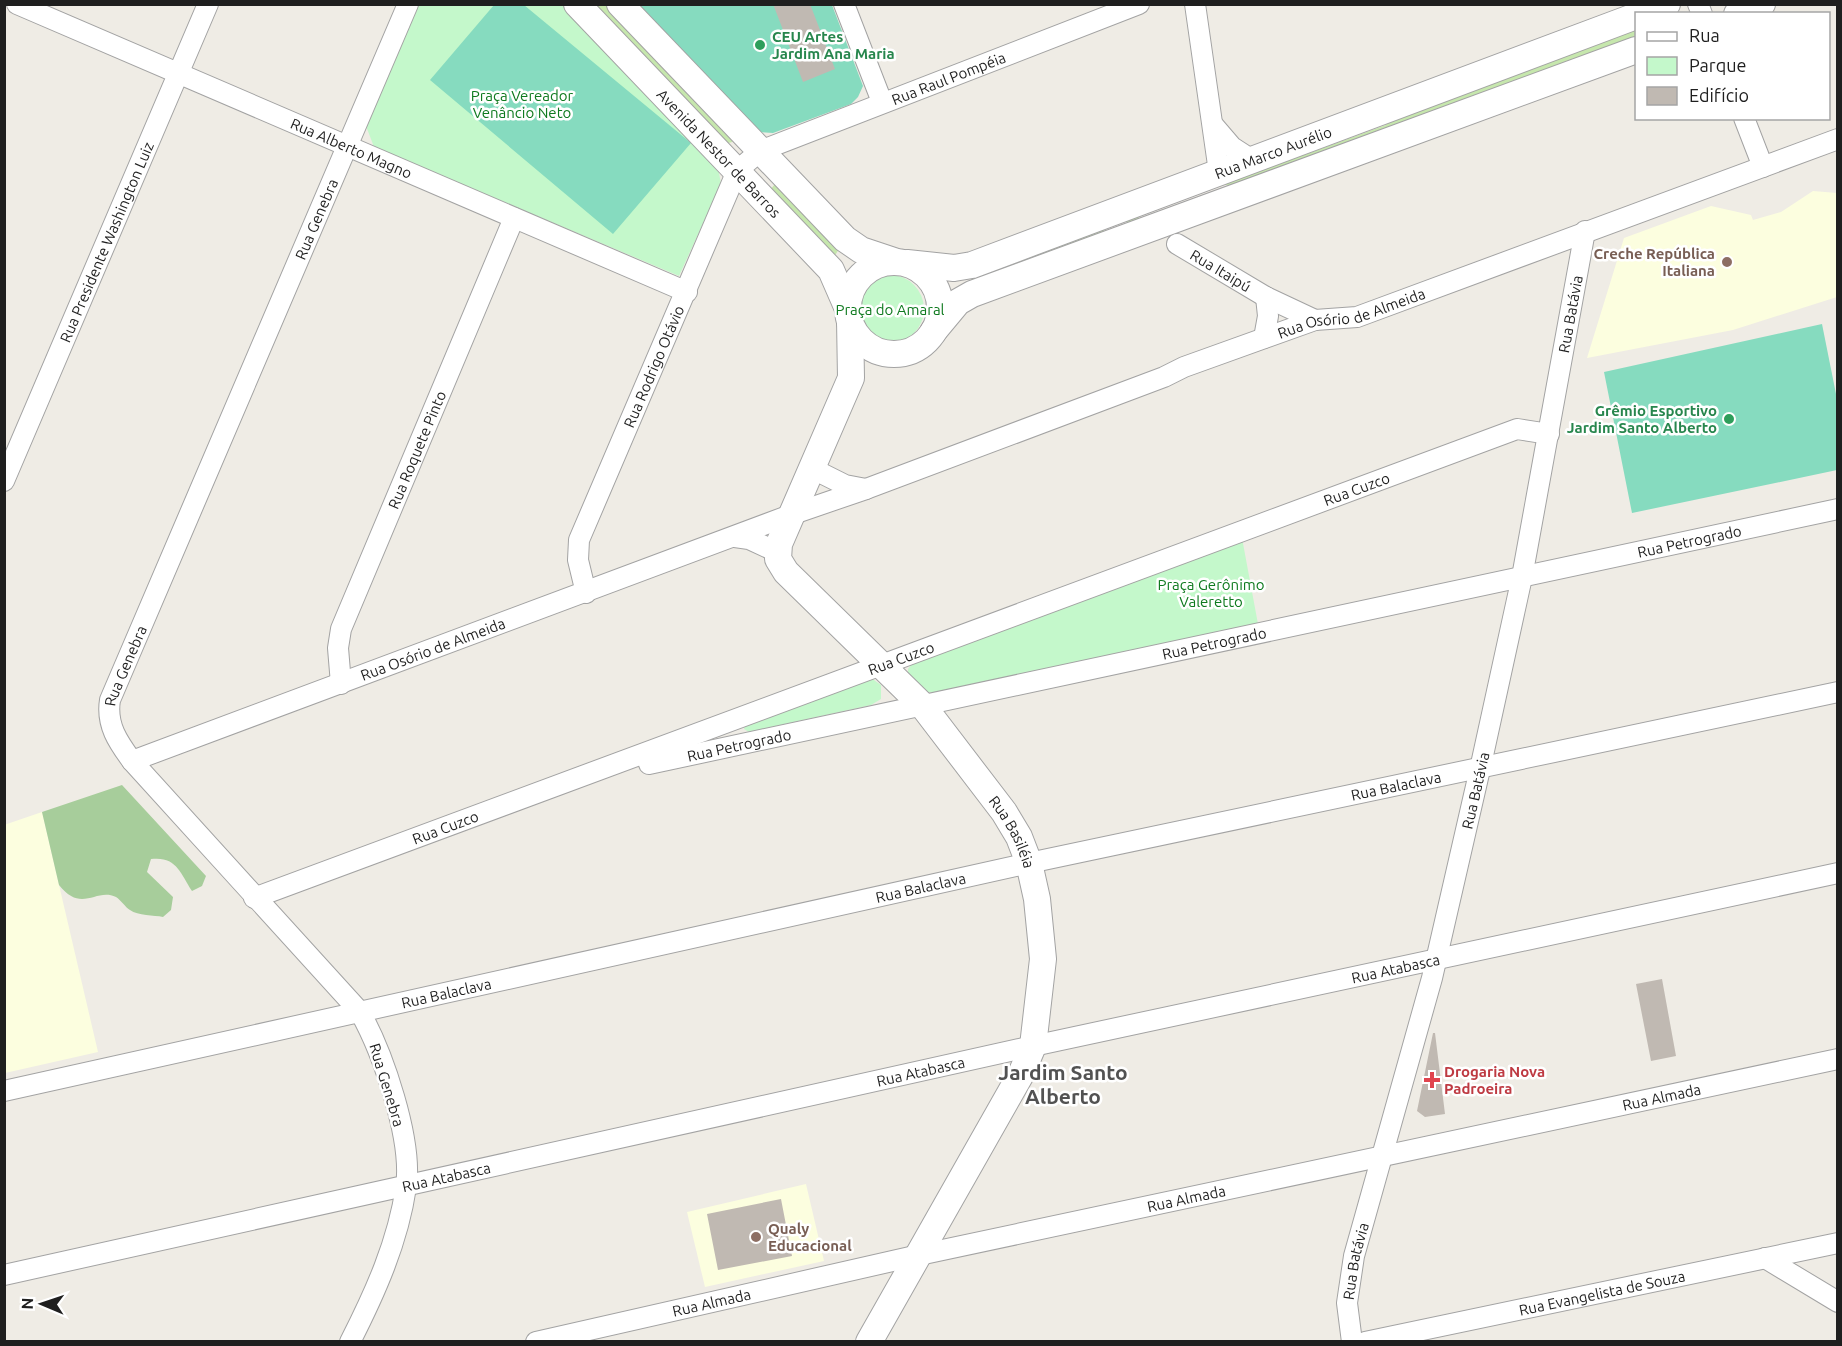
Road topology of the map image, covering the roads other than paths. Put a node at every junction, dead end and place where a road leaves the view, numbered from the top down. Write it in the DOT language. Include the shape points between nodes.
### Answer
graph roads {
  1 [pos="18,4"];
  2 [pos="208,4"];
  3 [pos="408,4"];
  4 [pos="577,4"];
  5 [pos="620,4"];
  6 [pos="844,4"];
  7 [pos="1139,4"];
  8 [pos="1195,4"];
  9 [pos="1667,4"];
  10 [pos="1762,4"];
  11 [pos="1648,12"];
  12 [pos="1742,12"];
  13 [pos="1635,16"];
  14 [pos="1635,50"];
  15 [pos="179,74"];
  16 [pos="882,102"];
  17 [pos="1745,120"];
  18 [pos="1214,126"];
  19 [pos="1838,140"];
  20 [pos="347,146"];
  21 [pos="760,150"];
  22 [pos="1252,160"];
  23 [pos="1763,167"];
  24 [pos="737,171"];
  25 [pos="1219,172"];
  26 [pos="1117,210"];
  27 [pos="514,218"];
  28 [pos="1585,231"];
  29 [pos="1126,236"];
  30 [pos="1177,244"];
  31 [pos="901,262"];
  32 [pos="687,292"];
  33 [pos="1266,297"];
  34 [pos="849,315"];
  35 [pos="1315,320"];
  36 [pos="933,332"];
  37 [pos="1264,338"];
  38 [pos="903,353"];
  39 [pos="851,378"];
  40 [pos="1549,434"];
  41 [pos="813,469"];
  42 [pos="4,481"];
  43 [pos="866,489"];
  44 [pos="1838,509"];
  45 [pos="792,514"];
  46 [pos="735,537"];
  47 [pos="777,552"];
  48 [pos="1522,577"];
  49 [pos="586,592"];
  50 [pos="879,666"];
  51 [pos="341,684"];
  52 [pos="1838,692"];
  53 [pos="923,706"];
  54 [pos="132,761"];
  55 [pos="1480,769"];
  56 [pos="589,776"];
  57 [pos="1029,863"];
  58 [pos="1838,873"];
  59 [pos="254,898"];
  60 [pos="1435,960"];
  61 [pos="360,1012"];
  62 [pos="1033,1046"];
  63 [pos="1838,1059"];
  64 [pos="4,1091"];
  65 [pos="1380,1156"];
  66 [pos="406,1186"];
  67 [pos="1838,1243"];
  68 [pos="919,1255"];
  69 [pos="1765,1258"];
  70 [pos="4,1275"];
  71 [pos="1838,1302"];
  72 [pos="350,1341"];
  73 [pos="536,1341"];
  74 [pos="869,1341"];
  75 [pos="1352,1341"];
  76 [pos="1365,1341"];
  1 -- 15 [label="street, Rua Alberto Magno"];
  2 -- 15 [label="street, Rua Presidente Washington Luiz"];
  3 -- 20 [label="street, Rua Genebra"];
  4 -- 24 [label="street, Avenida Nestor de Barros"];
  5 -- 21 [label="street, Avenida Nestor de Barros"];
  6 -- 16 [label="street"];
  7 -- 16 [label="street, Rua Raul Pompéia"];
  8 -- 18 [label="street"];
  9 -- 11 [label="street"];
  10 -- 12 [label="street"];
  13 -- 22 [label="street, Rua Marco Aurélio"];
  14 -- 29 [label="street, Rua Marco Aurélio"];
  15 -- 20 [label="street, Rua Alberto Magno"];
  15 -- 42 [label="street, Rua Presidente Washington Luiz"];
  16 -- 21 [label="street, Rua Raul Pompéia"];
  17 -- 23 [label="street"];
  18 -- 22 [label="street" via="1232,147"];
  18 -- 25 [label="street"];
  19 -- 23 [label="street, Rua Osório de Almeida"];
  20 -- 27 [label="street, Rua Alberto Magno"];
  20 -- 54 [label="street, Rua Genebra" via="110,700 113,732"];
  21 -- 24 [label="street, Rua Rodrigo Otávio"];
  21 -- 31 [label="street, Avenida Nestor de Barros" via="844,239 861,250"];
  22 -- 25 [label="street, Rua Marco Aurélio"];
  23 -- 28 [label="street, Rua Osório de Almeida"];
  24 -- 32 [label="street, Rua Rodrigo Otávio"];
  24 -- 34 [label="street, Avenida Nestor de Barros" via="831,270"];
  25 -- 26 [label="street, Rua Marco Aurélio"];
  26 -- 29 [label="street"];
  26 -- 31 [label="street, Rua Marco Aurélio" via="972,265 954,268"];
  27 -- 32 [label="street, Rua Alberto Magno"];
  27 -- 51 [label="street, Rua Roquete Pinto" via="341,629"];
  28 -- 35 [label="street, Rua Osório de Almeida" via="1357,317"];
  28 -- 40 [label="street, Rua Batávia"];
  29 -- 36 [label="street, Rua Marco Aurélio" via="972,294 958,302"];
  30 -- 33 [label="street, Rua Itaipú"];
  31 -- 34 [label="street" via="876,265 861,275 851,291"];
  31 -- 36 [label="street" via="925,273 937,291 940,313"];
  32 -- 49 [label="street, Rua Rodrigo Otávio" via="579,540 578,560"];
  33 -- 35 [label="street, Rua Itaipú"];
  33 -- 37 [label="street, Rua Itaipú"];
  34 -- 38 [label="street" via="853,329 866,344 884,353"];
  34 -- 39 [label="street"];
  35 -- 37 [label="street, Rua Osório de Almeida"];
  36 -- 38 [label="street" via="917,348"];
  37 -- 43 [label="street, Rua Osório de Almeida"];
  38 -- 39 [label="street"];
  39 -- 41 [label="street"];
  40 -- 48 [label="street, Rua Batávia"];
  40 -- 50 [label="street, Rua Cuzco" via="1517,429"];
  41 -- 43 [label="street" via="845,485"];
  41 -- 45 [label="street"];
  43 -- 45 [label="street, Rua Osório de Almeida"];
  44 -- 48 [label="street, Rua Petrogrado"];
  45 -- 46 [label="street, Rua Osório de Almeida"];
  45 -- 47 [label="street"];
  46 -- 47 [label="street"];
  46 -- 49 [label="street, Rua Osório de Almeida"];
  47 -- 50 [label="street, Rua Basiléia" via="786,572"];
  48 -- 53 [label="street, Rua Petrogrado"];
  48 -- 55 [label="street, Rua Batávia"];
  49 -- 51 [label="street, Rua Osório de Almeida"];
  50 -- 53 [label="street, Rua Basiléia"];
  50 -- 56 [label="street, Rua Cuzco"];
  51 -- 54 [label="street, Rua Osório de Almeida"];
  52 -- 55 [label="street, Rua Balaclava"];
  53 -- 56 [label="street, Rua Petrogrado"];
  53 -- 57 [label="street, Rua Basiléia" via="1004,812"];
  54 -- 59 [label="street, Rua Genebra"];
  55 -- 57 [label="street, Rua Balaclava"];
  55 -- 60 [label="street, Rua Batávia"];
  56 -- 59 [label="street, Rua Cuzco"];
  57 -- 61 [label="street, Rua Balaclava"];
  57 -- 62 [label="street, Rua Basiléia" via="1043,959"];
  58 -- 60 [label="street, Rua Atabasca"];
  59 -- 61 [label="street, Rua Genebra"];
  60 -- 62 [label="street, Rua Atabasca"];
  60 -- 65 [label="street, Rua Batávia"];
  61 -- 64 [label="street, Rua Balaclava"];
  61 -- 66 [label="street, Rua Genebra" via="393,1093 406,1150"];
  62 -- 66 [label="street, Rua Atabasca"];
  62 -- 68 [label="street, Rua Basiléia" via="1009,1099"];
  63 -- 65 [label="street, Rua Almada"];
  65 -- 68 [label="street, Rua Almada"];
  65 -- 75 [label="street, Rua Batávia" via="1348,1289 1346,1317"];
  66 -- 70 [label="street, Rua Atabasca"];
  66 -- 72 [label="street, Rua Genebra" via="381,1278"];
  67 -- 69 [label="street, Rua Evangelista de Souza"];
  68 -- 73 [label="street, Rua Almada"];
  68 -- 74 [label="street, Rua Basiléia"];
  69 -- 71 [label="street"];
  69 -- 76 [label="street, Rua Evangelista de Souza"];
}
